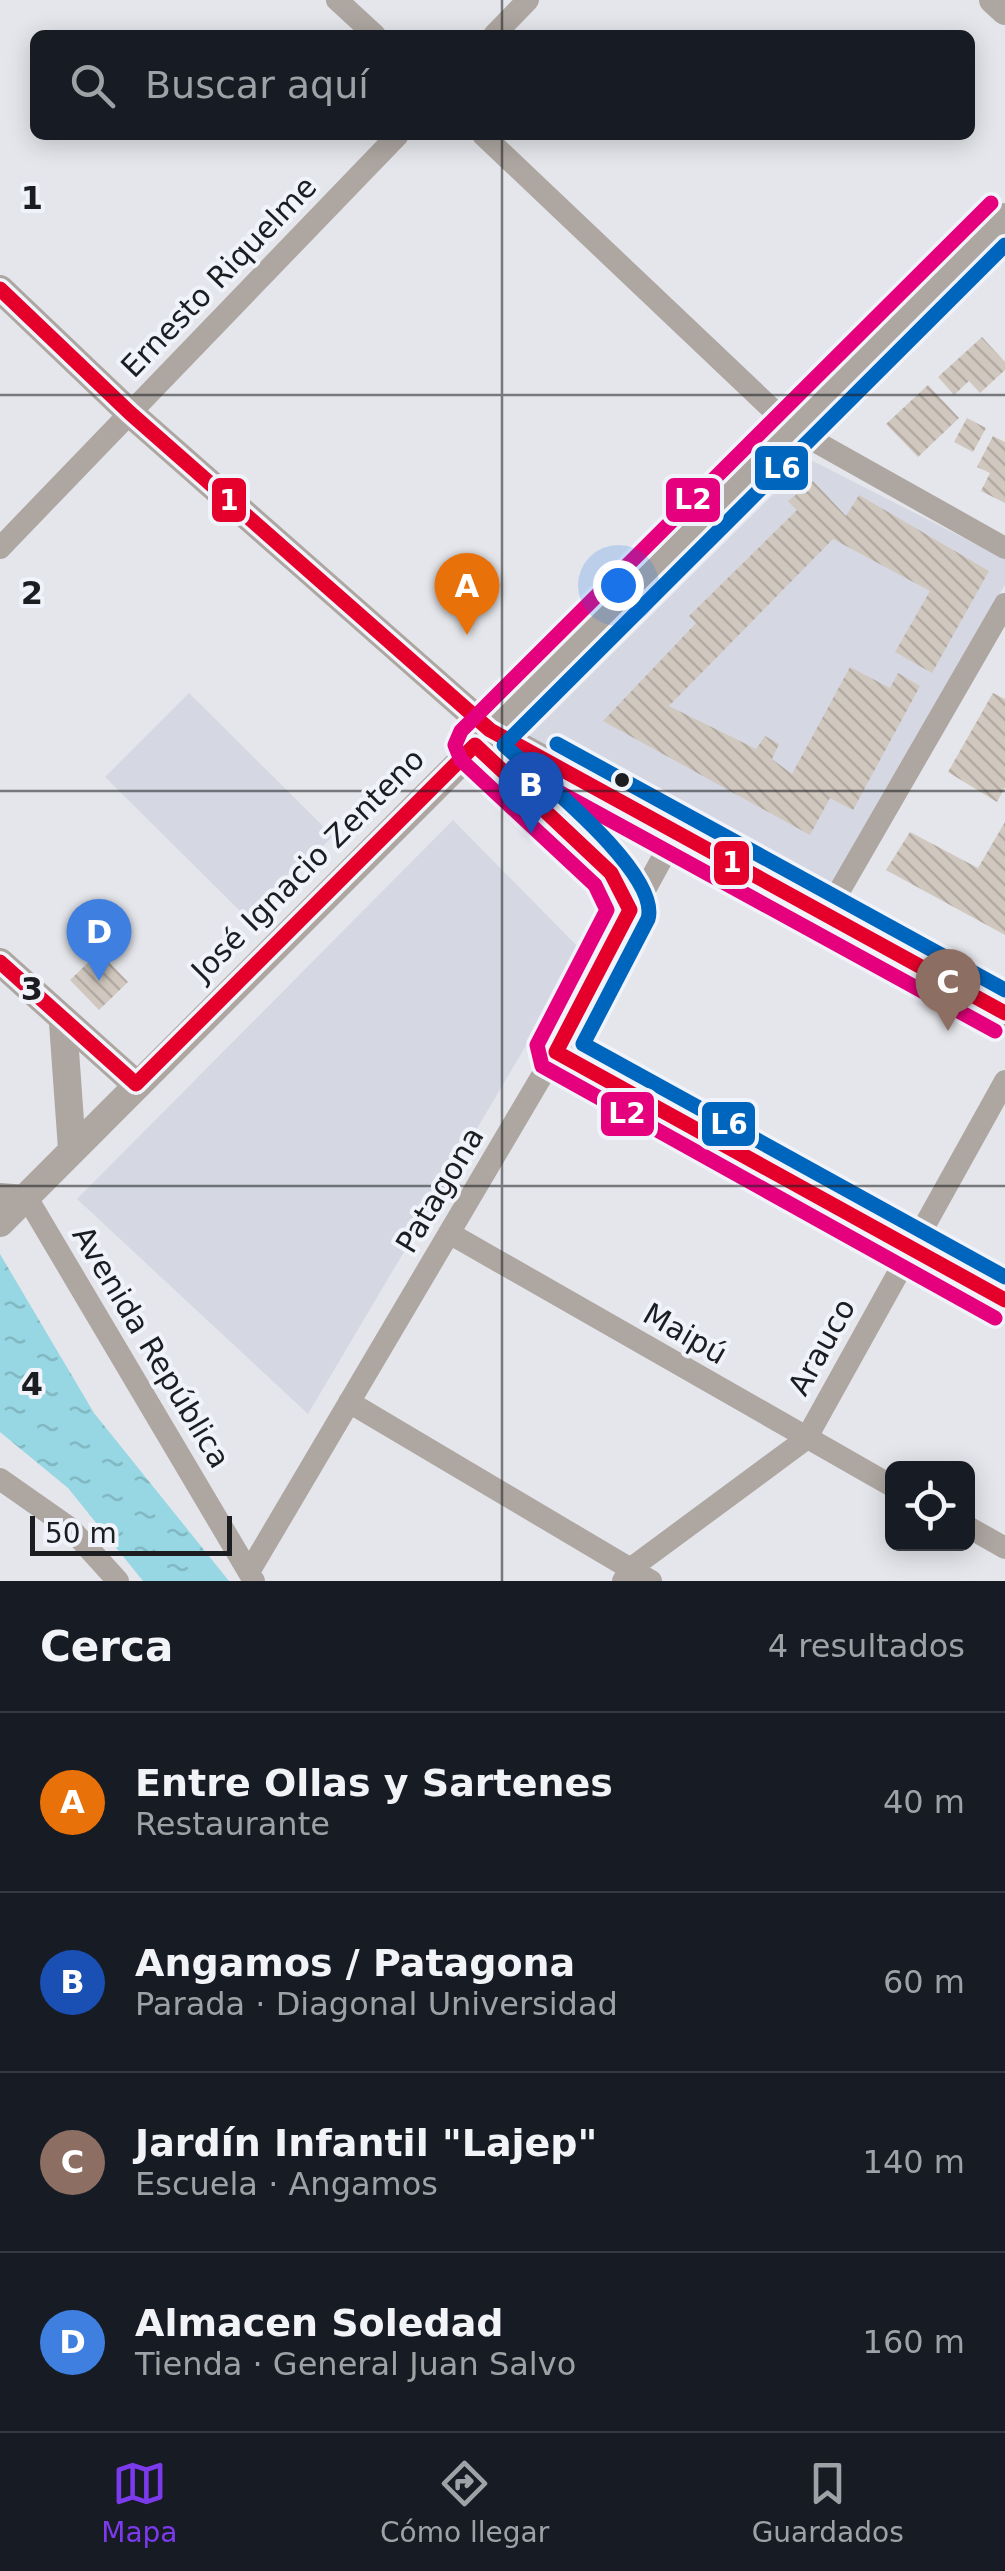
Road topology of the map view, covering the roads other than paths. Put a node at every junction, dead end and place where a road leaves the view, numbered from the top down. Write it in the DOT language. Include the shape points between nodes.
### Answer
graph roads {
  1 [pos="336,0"];
  2 [pos="528,0"];
  3 [pos="993,0"];
  4 [pos="1005,12"];
  5 [pos="369,30"];
  6 [pos="499,30"];
  7 [pos="393,140"];
  8 [pos="488,140"];
  9 [pos="1005,217"];
  10 [pos="0,289"];
  11 [pos="130,413"];
  12 [pos="793,430"];
  13 [pos="0,548"];
  14 [pos="1005,548"];
  15 [pos="1005,604"];
  16 [pos="482,737"];
  17 [pos="675,835"];
  18 [pos="630,910"];
  19 [pos="826,914"];
  20 [pos="0,962"];
  21 [pos="1005,1013"];
  22 [pos="63,1024"];
  23 [pos="556,1052"];
  24 [pos="1005,1081"];
  25 [pos="136,1084"];
  26 [pos="72,1149"];
  27 [pos="7,1208"];
  28 [pos="449,1233"];
  29 [pos="912,1247"];
  30 [pos="1005,1300"];
  31 [pos="349,1402"];
  32 [pos="806,1439"];
  33 [pos="0,1479"];
  34 [pos="885,1482"];
  35 [pos="975,1531"];
  36 [pos="1005,1548"];
  37 [pos="626,1575"];
  38 [pos="252,1576"];
  39 [pos="118,1581"];
  40 [pos="650,1581"];
  1 -- 5 [label="street"];
  2 -- 6 [label="street"];
  3 -- 4 [label="street"];
  7 -- 11 [label="street, Ernesto Riquelme"];
  8 -- 12 [label="street"];
  9 -- 12 [label="street, José Ignacio Zenteno"];
  10 -- 11 [label="street"];
  11 -- 13 [label="street, Ernesto Riquelme"];
  11 -- 16 [label="street"];
  12 -- 14 [label="street"];
  12 -- 16 [label="street, José Ignacio Zenteno"];
  15 -- 19 [label="street"];
  16 -- 17 [label="street"];
  16 -- 18 [label="street" via="611,873"];
  16 -- 25 [label="street, José Ignacio Zenteno"];
  17 -- 18 [label="street, Patagona"];
  17 -- 19 [label="street"];
  18 -- 23 [label="street, Patagona"];
  19 -- 21 [label="street"];
  20 -- 22 [label="street"];
  22 -- 25 [label="street"];
  22 -- 26 [label="street"];
  23 -- 28 [label="street, Patagona"];
  23 -- 29 [label="street"];
  24 -- 29 [label="street, Arauco"];
  25 -- 26 [label="street, José Ignacio Zenteno"];
  26 -- 27 [label="street, José Ignacio Zenteno"];
  27 -- 38 [label="street, Avenida República"];
  28 -- 31 [label="street, Patagona"];
  28 -- 32 [label="street, Maipú"];
  29 -- 30 [label="street"];
  29 -- 32 [label="street, Arauco"];
  31 -- 37 [label="street"];
  31 -- 38 [label="street, Patagona"];
  32 -- 34 [label="street, Maipú"];
  32 -- 37 [label="street, Arauco"];
  33 -- 39 [label="street" via="70,1528"];
  35 -- 36 [label="street"];
  37 -- 40 [label="street"];
}
